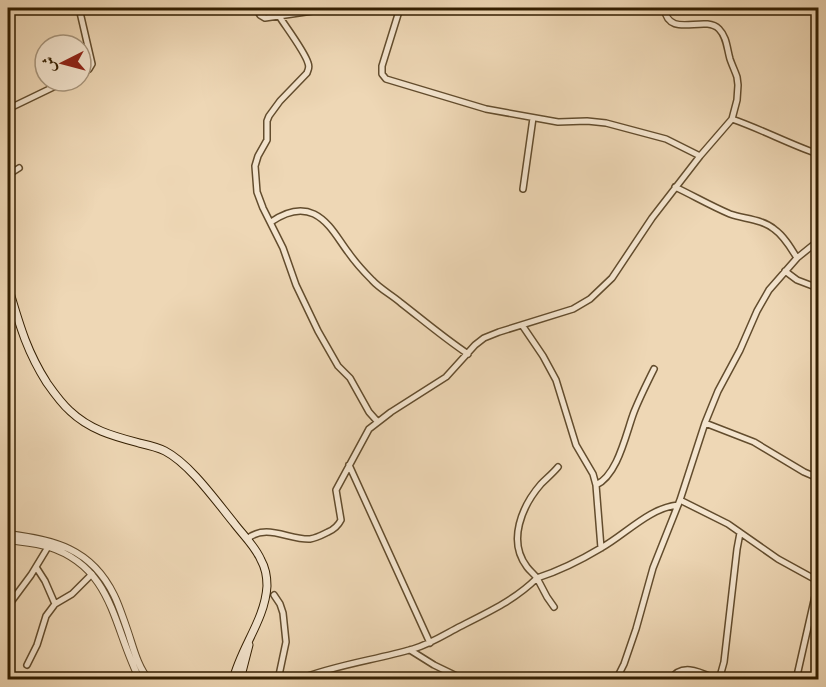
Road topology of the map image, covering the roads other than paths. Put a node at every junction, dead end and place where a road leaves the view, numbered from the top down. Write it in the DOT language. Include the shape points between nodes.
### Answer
graph roads {
  1 [pos="79,8"];
  2 [pos="256,8"];
  3 [pos="333,8"];
  4 [pos="400,8"];
  5 [pos="664,8"];
  6 [pos="279,16"];
  7 [pos="85,33"];
  8 [pos="41,93"];
  9 [pos="8,109"];
  10 [pos="533,118"];
  11 [pos="732,119"];
  12 [pos="819,154"];
  13 [pos="700,156"];
  14 [pos="20,168"];
  15 [pos="8,175"];
  16 [pos="675,187"];
  17 [pos="523,189"];
  18 [pos="271,222"];
  19 [pos="819,242"];
  20 [pos="797,258"];
  21 [pos="785,271"];
  22 [pos="8,286"];
  23 [pos="819,288"];
  24 [pos="522,326"];
  25 [pos="468,354"];
  26 [pos="654,369"];
  27 [pos="377,421"];
  28 [pos="705,423"];
  29 [pos="349,465"];
  30 [pos="558,467"];
  31 [pos="819,467"];
  32 [pos="817,478"];
  33 [pos="596,485"];
  34 [pos="679,503"];
  35 [pos="740,533"];
  36 [pos="8,534"];
  37 [pos="247,539"];
  38 [pos="8,540"];
  39 [pos="48,547"];
  40 [pos="601,548"];
  41 [pos="36,567"];
  42 [pos="92,574"];
  43 [pos="537,578"];
  44 [pos="819,582"];
  45 [pos="274,595"];
  46 [pos="55,604"];
  47 [pos="8,606"];
  48 [pos="554,607"];
  49 [pos="251,637"];
  50 [pos="430,643"];
  51 [pos="410,650"];
  52 [pos="27,665"];
  53 [pos="299,679"];
  54 [pos="140,680"];
  55 [pos="149,680"];
  56 [pos="233,680"];
  57 [pos="240,680"];
  58 [pos="278,680"];
  59 [pos="465,680"];
  60 [pos="616,680"];
  61 [pos="670,680"];
  62 [pos="719,680"];
  63 [pos="796,680"];
  1 -- 7 [label="street"];
  2 -- 6 [label="street" via="262,17"];
  3 -- 6 [label="street"];
  4 -- 10 [label="street" via="382,66 384,78 470,105"];
  5 -- 11 [label="street" via="672,22 711,25 722,32 738,85"];
  6 -- 18 [label="street" via="309,66 270,114 267,140 256,163 257,192"];
  8 -- 9 [label="street"];
  10 -- 13 [label="street" via="606,123 666,139"];
  10 -- 17 [label="street"];
  11 -- 12 [label="street"];
  11 -- 13 [label="street"];
  13 -- 16 [label="street"];
  14 -- 15 [label="street"];
  16 -- 20 [label="street" via="733,215 774,228"];
  16 -- 24 [label="street" via="612,278 596,294 573,309"];
  18 -- 25 [label="street" via="293,212 312,213 322,219 376,284"];
  18 -- 27 [label="street" via="318,331"];
  19 -- 20 [label="street"];
  20 -- 21 [label="street"];
  21 -- 23 [label="street"];
  21 -- 28 [label="street" via="757,311"];
  22 -- 37 [label="main road" via="30,354 64,406 97,430 156,447 175,457"];
  24 -- 25 [label="street" via="484,338"];
  24 -- 33 [label="street" via="551,369 576,445"];
  25 -- 27 [label="street" via="446,377"];
  26 -- 33 [label="street" via="619,454 605,479"];
  27 -- 29 [label="street" via="365,434"];
  28 -- 32 [label="street" via="754,442"];
  28 -- 34 [label="street"];
  29 -- 37 [label="street" via="336,490 341,519 335,529 313,538 266,532"];
  29 -- 50 [label="street"];
  30 -- 43 [label="street" via="533,496 519,525 521,557"];
  31 -- 32 [label="street"];
  33 -- 40 [label="street"];
  34 -- 35 [label="street"];
  34 -- 40 [label="street" via="651,514"];
  34 -- 60 [label="street"];
  35 -- 44 [label="street"];
  35 -- 62 [label="street"];
  36 -- 55 [label="street" via="58,543 79,554 99,572 114,594"];
  37 -- 49 [label="main road" via="262,561 267,584 262,611"];
  38 -- 39 [label="street"];
  39 -- 41 [label="street"];
  39 -- 42 [label="street" via="70,556"];
  40 -- 43 [label="street"];
  41 -- 46 [label="street"];
  41 -- 47 [label="street"];
  42 -- 46 [label="street"];
  42 -- 54 [label="street" via="108,599"];
  43 -- 48 [label="street"];
  43 -- 50 [label="street" via="509,600"];
  44 -- 63 [label="street"];
  45 -- 58 [label="street" via="283,613 286,642"];
  46 -- 52 [label="street" via="46,616"];
  49 -- 56 [label="main road"];
  49 -- 57 [label="main road"];
  50 -- 51 [label="street"];
  51 -- 53 [label="street"];
  51 -- 59 [label="street"];
  61 -- 62 [label="street" via="676,672 687,669"];
}
